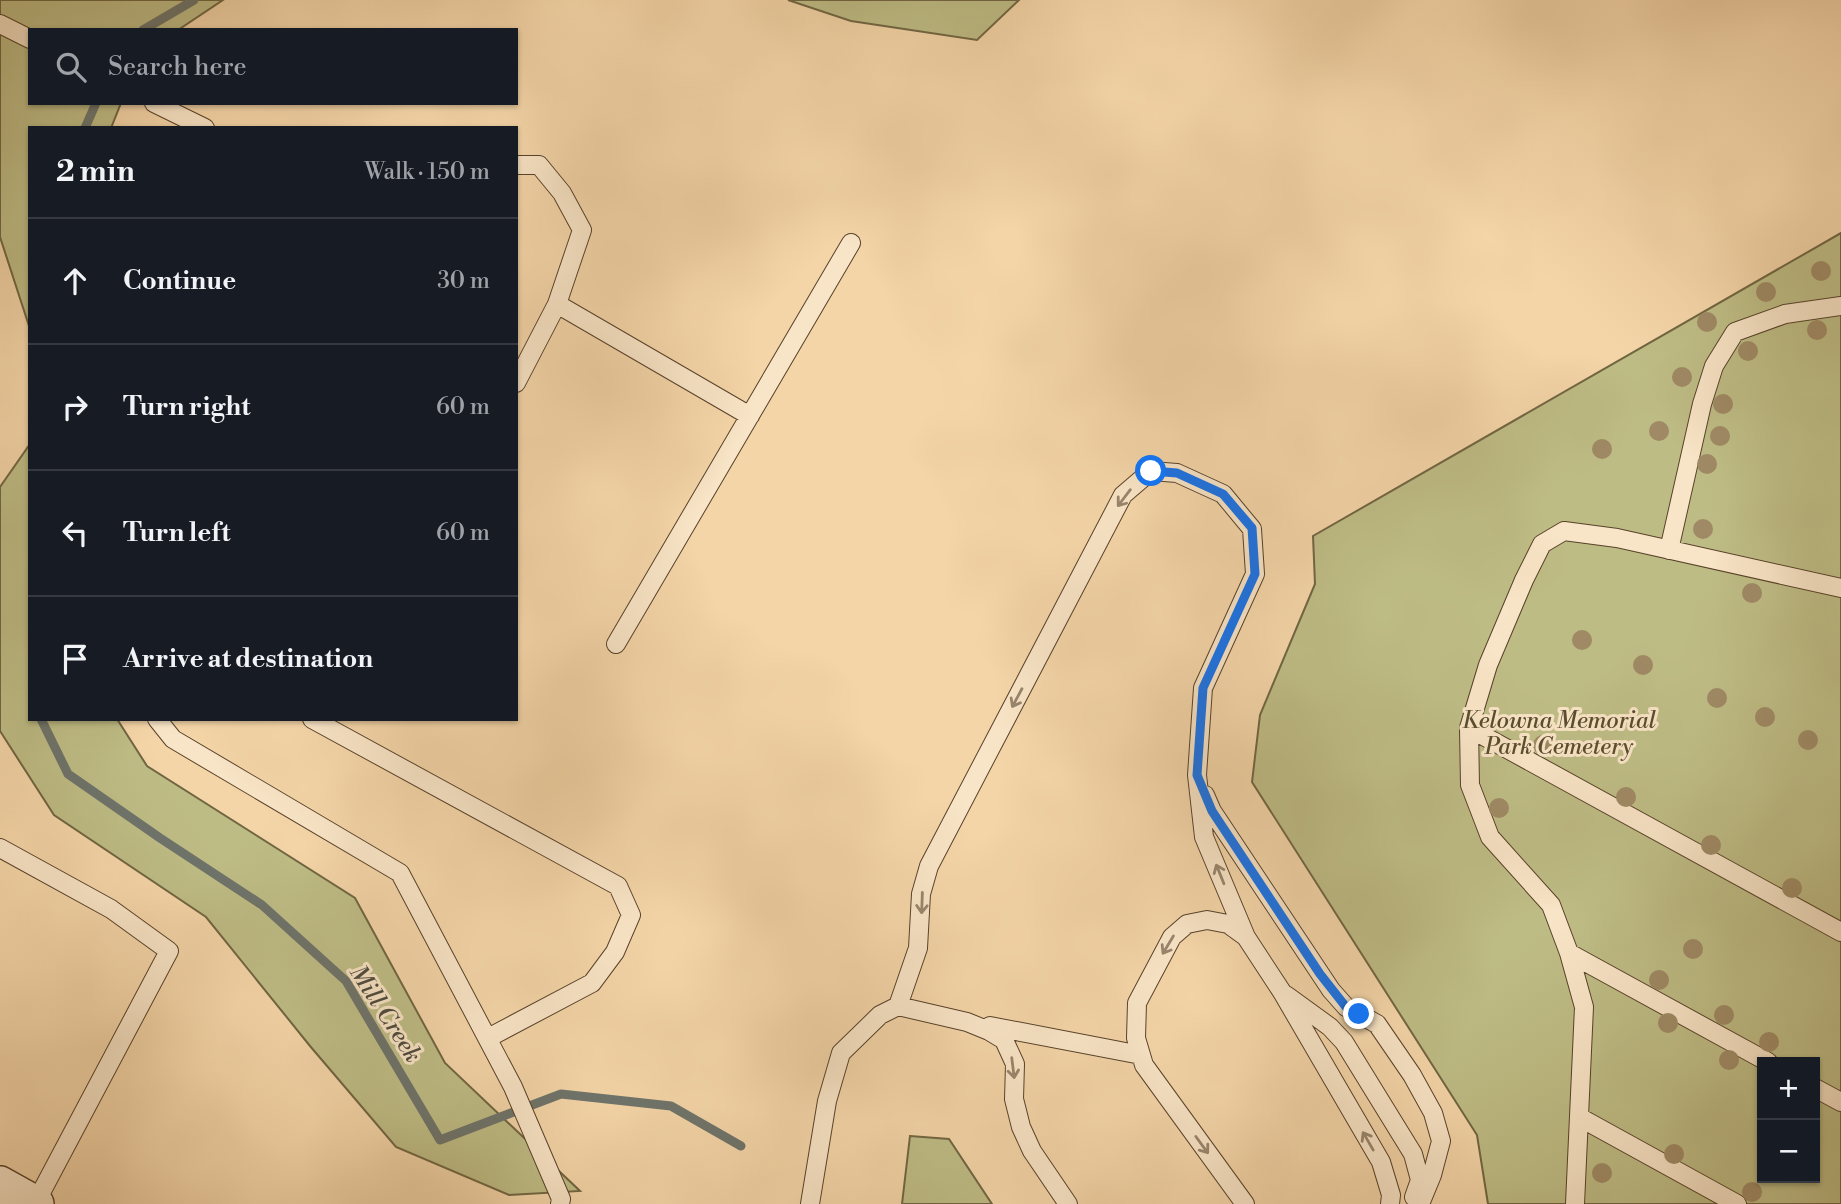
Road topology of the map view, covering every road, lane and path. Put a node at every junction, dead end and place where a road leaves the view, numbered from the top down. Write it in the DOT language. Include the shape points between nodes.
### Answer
graph roads {
  1 [pos="0,24"];
  2 [pos="28,38"];
  3 [pos="158,105"];
  4 [pos="201,126"];
  5 [pos="518,165"];
  6 [pos="852,243"];
  7 [pos="557,304"];
  8 [pos="1841,306"];
  9 [pos="518,379"];
  10 [pos="750,416"];
  11 [pos="1669,551"];
  12 [pos="1841,588"];
  13 [pos="616,644"];
  14 [pos="159,721"];
  15 [pos="316,721"];
  16 [pos="1469,728"];
  17 [pos="1197,775"];
  18 [pos="0,848"];
  19 [pos="1841,932"];
  20 [pos="1246,937"];
  21 [pos="1569,953"];
  22 [pos="1282,992"];
  23 [pos="898,1006"];
  24 [pos="967,1022"];
  25 [pos="488,1038"];
  26 [pos="1141,1055"];
  27 [pos="1759,1057"];
  28 [pos="1820,1091"];
  29 [pos="1841,1102"];
  30 [pos="1579,1117"];
  31 [pos="0,1184"];
  32 [pos="36,1204"];
  33 [pos="560,1204"];
  34 [pos="810,1204"];
  35 [pos="1068,1204"];
  36 [pos="1245,1204"];
  37 [pos="1390,1204"];
  38 [pos="1412,1204"];
  39 [pos="1420,1204"];
  40 [pos="1575,1204"];
  41 [pos="1737,1204"];
  1 -- 2 [label="lane"];
  3 -- 4 [label="lane"];
  5 -- 7 [label="lane" via="539,165 562,193 582,230"];
  6 -- 10 [label="lane"];
  7 -- 9 [label="lane"];
  7 -- 10 [label="lane"];
  8 -- 11 [label="lane" via="1785,314 1735,332 1714,366 1702,404"];
  10 -- 13 [label="lane"];
  11 -- 12 [label="lane"];
  11 -- 16 [label="lane" via="1564,531 1542,544 1488,665"];
  14 -- 25 [label="lane" via="173,738 400,873"];
  15 -- 25 [label="lane" via="618,886 631,915 615,952 592,983"];
  16 -- 19 [label="lane"];
  16 -- 21 [label="lane" via="1470,785 1490,837 1551,905"];
  20 -- 17 [label="lane, one-way" via="1205,837"];
  17 -- 23 [label="lane, one-way" via="1203,688 1255,574 1252,528 1223,494 1177,473 1151,471 1123,495 929,866 921,894 918,948"];
  17 -- 39 [label="lane" via="1212,811 1331,990 1346,1007 1377,1024 1433,1113 1441,1141"];
  18 -- 32 [label="lane" via="111,909 169,951"];
  20 -- 22 [label="lane"];
  20 -- 26 [label="lane, one-way" via="1228,924 1207,920 1187,924 1172,937 1137,1003 1136,1038"];
  21 -- 27 [label="lane"];
  21 -- 30 [label="lane" via="1584,1007"];
  37 -- 22 [label="lane, one-way" via="1381,1162"];
  22 -- 38 [label="lane" via="1344,1042 1413,1154 1420,1180"];
  23 -- 24 [label="lane"];
  23 -- 34 [label="lane" via="880,1015 841,1053 827,1101"];
  24 -- 26 [label="lane"];
  24 -- 35 [label="lane, one-way" via="1004,1040 1015,1064 1014,1099 1021,1127"];
  25 -- 33 [label="lane" via="540,1149"];
  26 -- 36 [label="lane, one-way"];
  28 -- 29 [label="lane"];
  30 -- 40 [label="lane"];
  30 -- 41 [label="lane"];
  31 -- 32 [label="street"];
}
